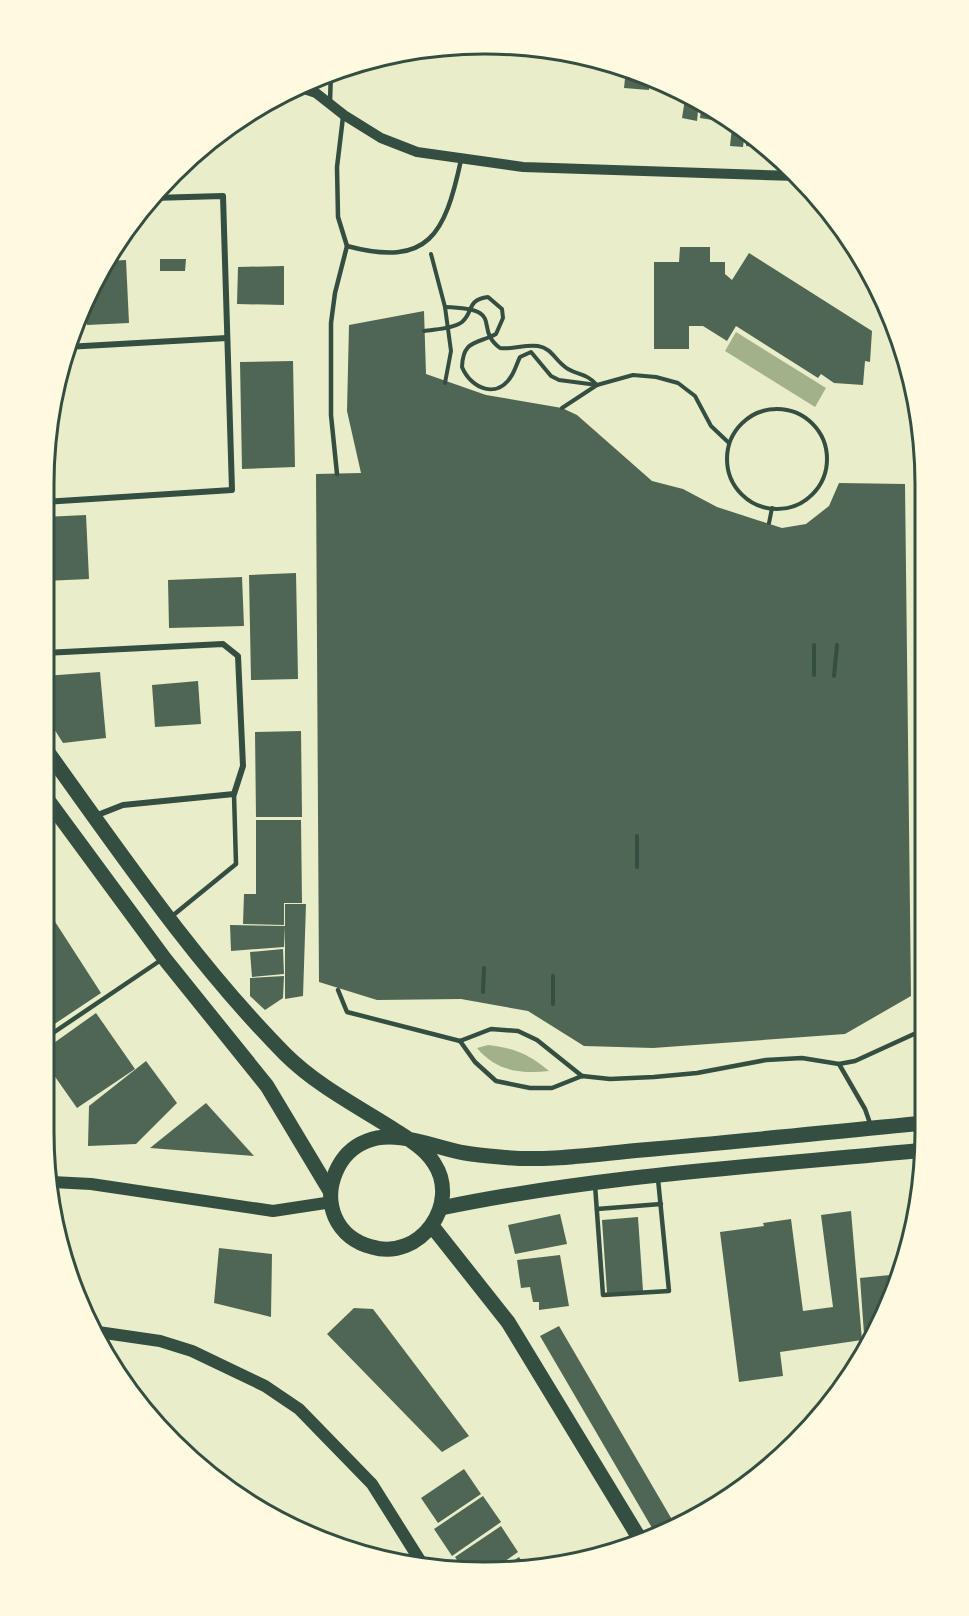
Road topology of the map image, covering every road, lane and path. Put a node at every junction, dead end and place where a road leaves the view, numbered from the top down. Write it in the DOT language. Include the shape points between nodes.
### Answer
graph roads {
  1 [pos="331,83"];
  2 [pos="308,92"];
  3 [pos="330,102"];
  4 [pos="344,115"];
  5 [pos="461,159"];
  6 [pos="784,176"];
  7 [pos="164,198"];
  8 [pos="428,242"];
  9 [pos="347,246"];
  10 [pos="445,307"];
  11 [pos="424,331"];
  12 [pos="227,338"];
  13 [pos="77,346"];
  14 [pos="446,383"];
  15 [pos="597,385"];
  16 [pos="562,408"];
  17 [pos="729,443"];
  18 [pos="337,474"];
  19 [pos="54,501"];
  20 [pos="772,508"];
  21 [pos="769,523"];
  22 [pos="814,645"];
  23 [pos="837,645"];
  24 [pos="54,652"];
  25 [pos="814,675"];
  26 [pos="834,676"];
  27 [pos="54,761"];
  28 [pos="234,794"];
  29 [pos="54,812"];
  30 [pos="94,816"];
  31 [pos="638,836"];
  32 [pos="637,867"];
  33 [pos="170,918"];
  34 [pos="164,958"];
  35 [pos="484,968"];
  36 [pos="553,976"];
  37 [pos="338,990"];
  38 [pos="483,992"];
  39 [pos="553,1004"];
  40 [pos="54,1032"];
  41 [pos="915,1034"];
  42 [pos="460,1041"];
  43 [pos="839,1064"];
  44 [pos="582,1076"];
  45 [pos="915,1124"];
  46 [pos="872,1128"];
  47 [pos="410,1141"];
  48 [pos="914,1151"];
  49 [pos="657,1176"];
  50 [pos="57,1182"];
  51 [pos="595,1183"];
  52 [pos="331,1197"];
  53 [pos="661,1204"];
  54 [pos="441,1209"];
  55 [pos="597,1209"];
  56 [pos="432,1226"];
  57 [pos="104,1333"];
  58 [pos="637,1534"];
  59 [pos="418,1556"];
  1 -- 3 [label="lane"];
  2 -- 3 [label="street"];
  3 -- 4 [label="street"];
  4 -- 5 [label="street" via="381,138 417,152"];
  4 -- 9 [label="lane" via="337,167 338,217"];
  5 -- 6 [label="street" via="523,166"];
  5 -- 8 [label="lane" via="453,197"];
  7 -- 12 [label="street" via="223,196"];
  8 -- 9 [label="lane" via="407,252 374,253"];
  8 -- 10 [label="path"];
  9 -- 18 [label="lane" via="331,323 331,415"];
  10 -- 14 [label="path" via="451,351"];
  10 -- 15 [label="path" via="480,312 487,318 490,337 500,348 540,346 551,351 567,369 587,375"];
  11 -- 15 [label="path" via="459,324 478,298 488,297 502,309 503,318 496,334 467,347 462,367 474,385 492,390 501,387 513,375 520,357 531,352 551,376"];
  12 -- 13 [label="street"];
  12 -- 19 [label="street" via="232,490"];
  15 -- 16 [label="path"];
  15 -- 17 [label="path" via="633,375 678,383 695,396 711,426"];
  17 -- 20 [label="path" via="729,473 735,486 758,505"];
  17 -- 20 [label="path" via="748,418 778,408 794,411 818,431 826,461 815,491 788,507"];
  20 -- 21 [label="path"];
  22 -- 25 [label="path"];
  23 -- 26 [label="path"];
  24 -- 28 [label="street" via="223,644 238,656 243,766"];
  27 -- 30 [label="main road"];
  28 -- 30 [label="street" via="123,805"];
  28 -- 33 [label="lane" via="236,864"];
  29 -- 34 [label="main road"];
  30 -- 33 [label="main road"];
  31 -- 32 [label="path"];
  33 -- 47 [label="main road" via="219,984 288,1057"];
  34 -- 40 [label="lane"];
  34 -- 52 [label="main road" via="267,1086"];
  35 -- 38 [label="path"];
  36 -- 39 [label="path"];
  37 -- 42 [label="lane" via="347,1012"];
  41 -- 43 [label="lane" via="855,1061"];
  42 -- 44 [label="lane" via="491,1029 518,1031 537,1040"];
  42 -- 44 [label="lane" via="496,1082 552,1088"];
  43 -- 44 [label="lane" via="802,1058 654,1077"];
  43 -- 46 [label="lane"];
  45 -- 46 [label="main road"];
  46 -- 47 [label="main road" via="538,1159 464,1153"];
  47 -- 52 [label="main road" via="384,1137 354,1148 334,1174"];
  47 -- 54 [label="main road" via="427,1154 439,1173"];
  48 -- 49 [label="main road"];
  49 -- 51 [label="main road"];
  49 -- 53 [label="lane"];
  50 -- 52 [label="main road" via="273,1210"];
  51 -- 54 [label="main road" via="505,1195"];
  51 -- 55 [label="lane"];
  52 -- 56 [label="main road" via="335,1217 345,1233 375,1248 404,1247"];
  53 -- 55 [label="lane"];
  53 -- 55 [label="lane" via="669,1291 603,1295"];
  54 -- 56 [label="main road"];
  56 -- 58 [label="main road" via="508,1322"];
  57 -- 59 [label="main road" via="160,1341 192,1351 266,1386 299,1409 372,1484"];
}
